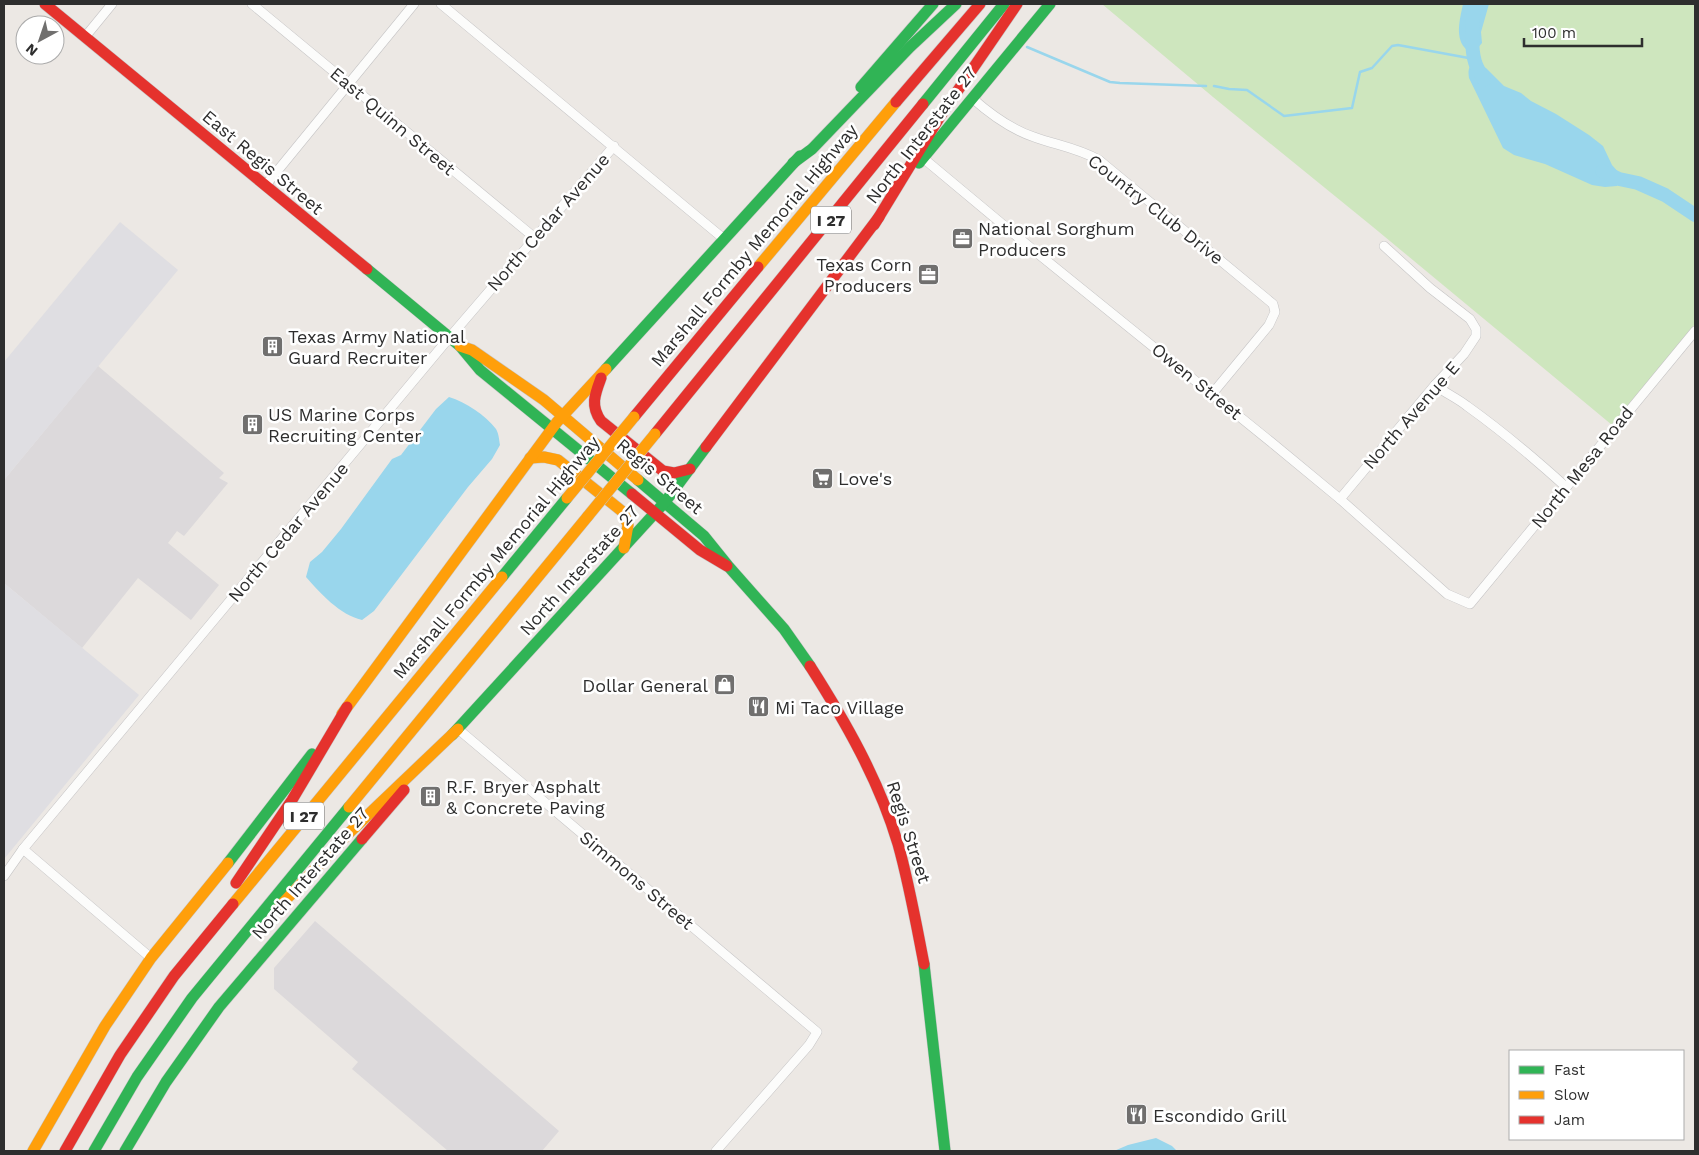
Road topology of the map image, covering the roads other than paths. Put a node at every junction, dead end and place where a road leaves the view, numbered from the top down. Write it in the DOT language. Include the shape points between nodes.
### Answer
graph roads {
  1 [pos="45,4"];
  2 [pos="112,4"];
  3 [pos="252,4"];
  4 [pos="414,4"];
  5 [pos="441,4"];
  6 [pos="933,4"];
  7 [pos="956,4"];
  8 [pos="980,4"];
  9 [pos="1004,4"];
  10 [pos="1017,4"];
  11 [pos="1050,4"];
  12 [pos="85,37"];
  13 [pos="348,84"];
  14 [pos="972,98"];
  15 [pos="614,146"];
  16 [pos="923,158"];
  17 [pos="793,163"];
  18 [pos="265,186"];
  19 [pos="874,225"];
  20 [pos="535,238"];
  21 [pos="724,239"];
  22 [pos="1384,246"];
  23 [pos="1695,331"];
  24 [pos="449,338"];
  25 [pos="460,346"];
  26 [pos="604,371"];
  27 [pos="1435,385"];
  28 [pos="1212,394"];
  29 [pos="563,416"];
  30 [pos="552,429"];
  31 [pos="530,458"];
  32 [pos="690,469"];
  33 [pos="1566,487"];
  34 [pos="1340,499"];
  35 [pos="665,502"];
  36 [pos="655,513"];
  37 [pos="624,548"];
  38 [pos="729,567"];
  39 [pos="1470,604"];
  40 [pos="347,707"];
  41 [pos="458,729"];
  42 [pos="23,849"];
  43 [pos="4,876"];
  44 [pos="151,958"];
  45 [pos="174,976"];
  46 [pos="192,998"];
  47 [pos="33,1151"];
  48 [pos="65,1151"];
  49 [pos="94,1151"];
  50 [pos="125,1151"];
  51 [pos="716,1151"];
  52 [pos="945,1151"];
  1 -- 12 [label="main road, East Regis Street"];
  2 -- 12 [label="street"];
  3 -- 13 [label="street, East Quinn Street"];
  4 -- 13 [label="street"];
  5 -- 15 [label="street"];
  6 -- 17 [label="main road"];
  7 -- 17 [label="main road" via="812,149"];
  8 -- 45 [label="main road, Marshall Formby Memorial Highway / I 27, bridge" via="856,148"];
  9 -- 46 [label="main road, I 27, bridge" via="846,202"];
  10 -- 19 [label="main road" via="941,114"];
  11 -- 14 [label="main road, North Interstate 27"];
  12 -- 18 [label="main road, East Regis Street"];
  13 -- 18 [label="street"];
  13 -- 20 [label="street, East Quinn Street"];
  14 -- 16 [label="main road, North Interstate 27"];
  14 -- 28 [label="street, Country Club Drive" via="1019,131 1076,148 1099,160 1272,304 1275,312 1269,325"];
  15 -- 20 [label="street, North Cedar Avenue"];
  15 -- 21 [label="street"];
  16 -- 19 [label="main road, North Interstate 27"];
  16 -- 28 [label="street, Owen Street"];
  17 -- 21 [label="main road"];
  18 -- 24 [label="main road, East Regis Street"];
  19 -- 32 [label="main road, North Interstate 27"];
  20 -- 24 [label="street, North Cedar Avenue"];
  21 -- 26 [label="main road"];
  22 -- 27 [label="street, North Avenue E" via="1470,319 1476,328 1474,341"];
  23 -- 33 [label="street, North Mesa Road"];
  24 -- 25 [label="main road, East Regis Street"];
  24 -- 42 [label="street, North Cedar Avenue"];
  25 -- 29 [label="main road, East Regis Street" via="499,368"];
  25 -- 30 [label="main road, East Regis Street" via="480,370"];
  26 -- 29 [label="main road"];
  26 -- 32 [label="main road" via="593,399 595,414 601,421 663,471 674,473"];
  27 -- 33 [label="street" via="1510,438"];
  27 -- 34 [label="street, North Avenue E"];
  28 -- 34 [label="street, Owen Street"];
  29 -- 30 [label="main road"];
  29 -- 35 [label="main road, Regis Street"];
  30 -- 31 [label="main road"];
  30 -- 36 [label="main road, Regis Street"];
  31 -- 37 [label="main road" via="544,456 558,460 622,512 628,528"];
  31 -- 40 [label="main road"];
  32 -- 35 [label="main road, North Interstate 27"];
  33 -- 39 [label="street, North Mesa Road"];
  34 -- 39 [label="street, Owen Street" via="1448,594"];
  35 -- 36 [label="main road, North Interstate 27"];
  35 -- 38 [label="main road, Regis Street" via="704,536"];
  36 -- 37 [label="main road, North Interstate 27"];
  36 -- 38 [label="main road, Regis Street" via="700,550"];
  37 -- 41 [label="main road, North Interstate 27"];
  38 -- 52 [label="main road, Regis Street" via="784,629 822,683 856,742 890,822 910,889 922,948"];
  40 -- 44 [label="main road"];
  40 -- 45 [label="main road" via="292,800"];
  41 -- 46 [label="main road" via="349,833"];
  41 -- 50 [label="main road, North Interstate 27" via="219,1007 166,1082"];
  41 -- 51 [label="street, Simmons Street" via="817,1032"];
  42 -- 43 [label="street, North Cedar Avenue"];
  42 -- 44 [label="street"];
  44 -- 47 [label="main road" via="105,1026"];
  45 -- 48 [label="main road, Marshall Formby Memorial Highway / I 27" via="120,1055"];
  46 -- 49 [label="main road, I 27" via="137,1076"];
}
